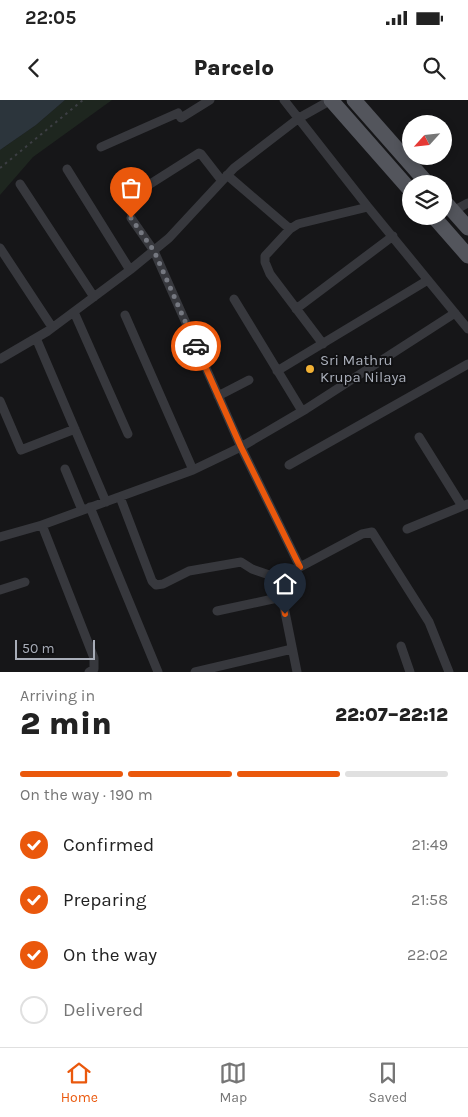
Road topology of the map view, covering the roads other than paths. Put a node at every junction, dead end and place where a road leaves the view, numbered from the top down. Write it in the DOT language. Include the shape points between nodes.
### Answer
graph roads {
  1 [pos="210,100"];
  2 [pos="284,100"];
  3 [pos="331,100"];
  4 [pos="354,100"];
  5 [pos="299,118"];
  6 [pos="101,148"];
  7 [pos="67,169"];
  8 [pos="420,175"];
  9 [pos="224,178"];
  10 [pos="402,181"];
  11 [pos="20,184"];
  12 [pos="147,186"];
  13 [pos="468,203"];
  14 [pos="452,205"];
  15 [pos="368,206"];
  16 [pos="452,210"];
  17 [pos="131,218"];
  18 [pos="441,225"];
  19 [pos="290,228"];
  20 [pos="468,228"];
  21 [pos="393,236"];
  22 [pos="0,248"];
  23 [pos="154,251"];
  24 [pos="468,256"];
  25 [pos="130,270"];
  26 [pos="428,280"];
  27 [pos="94,297"];
  28 [pos="234,299"];
  29 [pos="296,309"];
  30 [pos="74,312"];
  31 [pos="455,313"];
  32 [pos="125,315"];
  33 [pos="52,327"];
  34 [pos="468,329"];
  35 [pos="36,338"];
  36 [pos="323,344"];
  37 [pos="0,359"];
  38 [pos="468,364"];
  39 [pos="277,371"];
  40 [pos="250,380"];
  41 [pos="218,396"];
  42 [pos="0,401"];
  43 [pos="302,411"];
  44 [pos="75,429"];
  45 [pos="128,434"];
  46 [pos="419,437"];
  47 [pos="241,447"];
  48 [pos="289,466"];
  49 [pos="65,469"];
  50 [pos="193,470"];
  51 [pos="120,497"];
  52 [pos="106,502"];
  53 [pos="465,505"];
  54 [pos="86,509"];
  55 [pos="42,525"];
  56 [pos="408,529"];
  57 [pos="0,537"];
  58 [pos="300,567"];
  59 [pos="278,578"];
  60 [pos="25,582"];
  61 [pos="0,590"];
  62 [pos="282,597"];
  63 [pos="217,611"];
  64 [pos="401,646"];
  65 [pos="292,649"];
  66 [pos="89,672"];
  67 [pos="158,672"];
  68 [pos="195,672"];
  69 [pos="297,672"];
  70 [pos="410,672"];
  71 [pos="449,672"];
  1 -- 6 [label="street" via="181,118 178,113"];
  2 -- 5 [label="street"];
  3 -- 5 [label="street"];
  3 -- 10 [label="main road"];
  4 -- 8 [label="main road"];
  5 -- 9 [label="street"];
  5 -- 15 [label="street"];
  7 -- 25 [label="street"];
  9 -- 12 [label="street" via="199,153"];
  9 -- 19 [label="street"];
  9 -- 23 [label="street"];
  11 -- 27 [label="street"];
  13 -- 14 [label="street"];
  15 -- 19 [label="street" via="309,220"];
  15 -- 21 [label="street"];
  16 -- 20 [label="main road"];
  17 -- 23 [label="street"];
  18 -- 24 [label="main road"];
  19 -- 29 [label="street" via="268,253 265,262"];
  21 -- 26 [label="street"];
  21 -- 29 [label="street"];
  22 -- 33 [label="street"];
  23 -- 25 [label="street"];
  23 -- 41 [label="street"];
  25 -- 27 [label="street"];
  26 -- 31 [label="street"];
  26 -- 36 [label="street"];
  27 -- 30 [label="street"];
  28 -- 39 [label="street"];
  29 -- 36 [label="street"];
  30 -- 33 [label="street"];
  30 -- 45 [label="street"];
  31 -- 34 [label="street"];
  31 -- 43 [label="street"];
  32 -- 50 [label="street"];
  33 -- 35 [label="street"];
  35 -- 37 [label="street"];
  35 -- 44 [label="street"];
  36 -- 39 [label="street"];
  38 -- 48 [label="street"];
  39 -- 43 [label="street"];
  40 -- 41 [label="street"];
  41 -- 47 [label="street"];
  42 -- 44 [label="street" via="21,450"];
  43 -- 47 [label="street"];
  44 -- 52 [label="street"];
  46 -- 53 [label="street"];
  47 -- 50 [label="street"];
  47 -- 58 [label="street"];
  49 -- 54 [label="street"];
  50 -- 51 [label="street"];
  51 -- 52 [label="street"];
  51 -- 59 [label="street" via="156,585 189,571 241,562"];
  52 -- 54 [label="street"];
  53 -- 56 [label="street"];
  54 -- 55 [label="street"];
  54 -- 67 [label="street"];
  55 -- 57 [label="street"];
  55 -- 66 [label="street" via="94,658 94,669"];
  58 -- 59 [label="street"];
  58 -- 71 [label="street" via="362,534 372,532 429,622"];
  59 -- 62 [label="street"];
  60 -- 61 [label="street"];
  62 -- 63 [label="street"];
  62 -- 65 [label="street"];
  64 -- 70 [label="street"];
  65 -- 68 [label="street"];
  65 -- 69 [label="street"];
}
